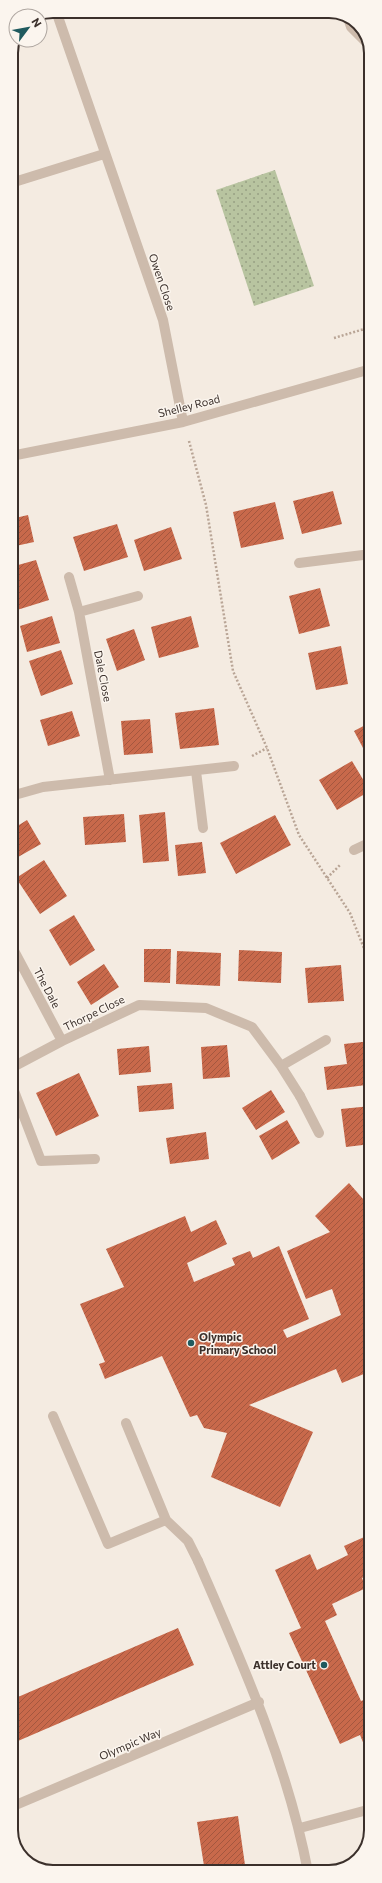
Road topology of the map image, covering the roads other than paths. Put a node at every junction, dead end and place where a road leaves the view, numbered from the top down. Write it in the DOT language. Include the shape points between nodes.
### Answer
graph roads {
  1 [pos="58,18"];
  2 [pos="350,25"];
  3 [pos="359,36"];
  4 [pos="104,154"];
  5 [pos="18,181"];
  6 [pos="364,371"];
  7 [pos="183,422"];
  8 [pos="18,455"];
  9 [pos="364,555"];
  10 [pos="299,563"];
  11 [pos="69,577"];
  12 [pos="138,596"];
  13 [pos="79,612"];
  14 [pos="234,766"];
  15 [pos="196,771"];
  16 [pos="110,780"];
  17 [pos="18,794"];
  18 [pos="203,828"];
  19 [pos="364,845"];
  20 [pos="354,850"];
  21 [pos="18,958"];
  22 [pos="326,1040"];
  23 [pos="62,1041"];
  24 [pos="18,1064"];
  25 [pos="281,1066"];
  26 [pos="18,1101"];
  27 [pos="319,1133"];
  28 [pos="95,1159"];
  29 [pos="53,1416"];
  30 [pos="126,1423"];
  31 [pos="166,1520"];
  32 [pos="259,1702"];
  33 [pos="18,1804"];
  34 [pos="364,1811"];
  35 [pos="300,1828"];
  36 [pos="307,1865"];
  1 -- 4 [label="street, Owen Close"];
  2 -- 3 [label="street"];
  4 -- 5 [label="street"];
  4 -- 7 [label="street, Owen Close" via="163,320"];
  6 -- 7 [label="street, Shelley Road"];
  7 -- 8 [label="street, Shelley Road"];
  9 -- 10 [label="street"];
  11 -- 13 [label="street, Dale Close"];
  12 -- 13 [label="street"];
  13 -- 16 [label="street, Dale Close"];
  14 -- 15 [label="street"];
  15 -- 16 [label="street"];
  15 -- 18 [label="street"];
  16 -- 17 [label="street" via="43,787"];
  19 -- 20 [label="street"];
  21 -- 23 [label="street, The Dale"];
  22 -- 25 [label="street"];
  23 -- 24 [label="street, Thorpe Close"];
  23 -- 25 [label="street, Thorpe Close" via="139,1005 206,1008 252,1027"];
  25 -- 27 [label="street, Thorpe Close"];
  26 -- 28 [label="street" via="41,1161"];
  29 -- 31 [label="street" via="108,1544"];
  30 -- 31 [label="street"];
  31 -- 32 [label="street" via="188,1541"];
  32 -- 33 [label="street, Olympic Way"];
  32 -- 35 [label="street"];
  34 -- 35 [label="street"];
  35 -- 36 [label="street"];
}
